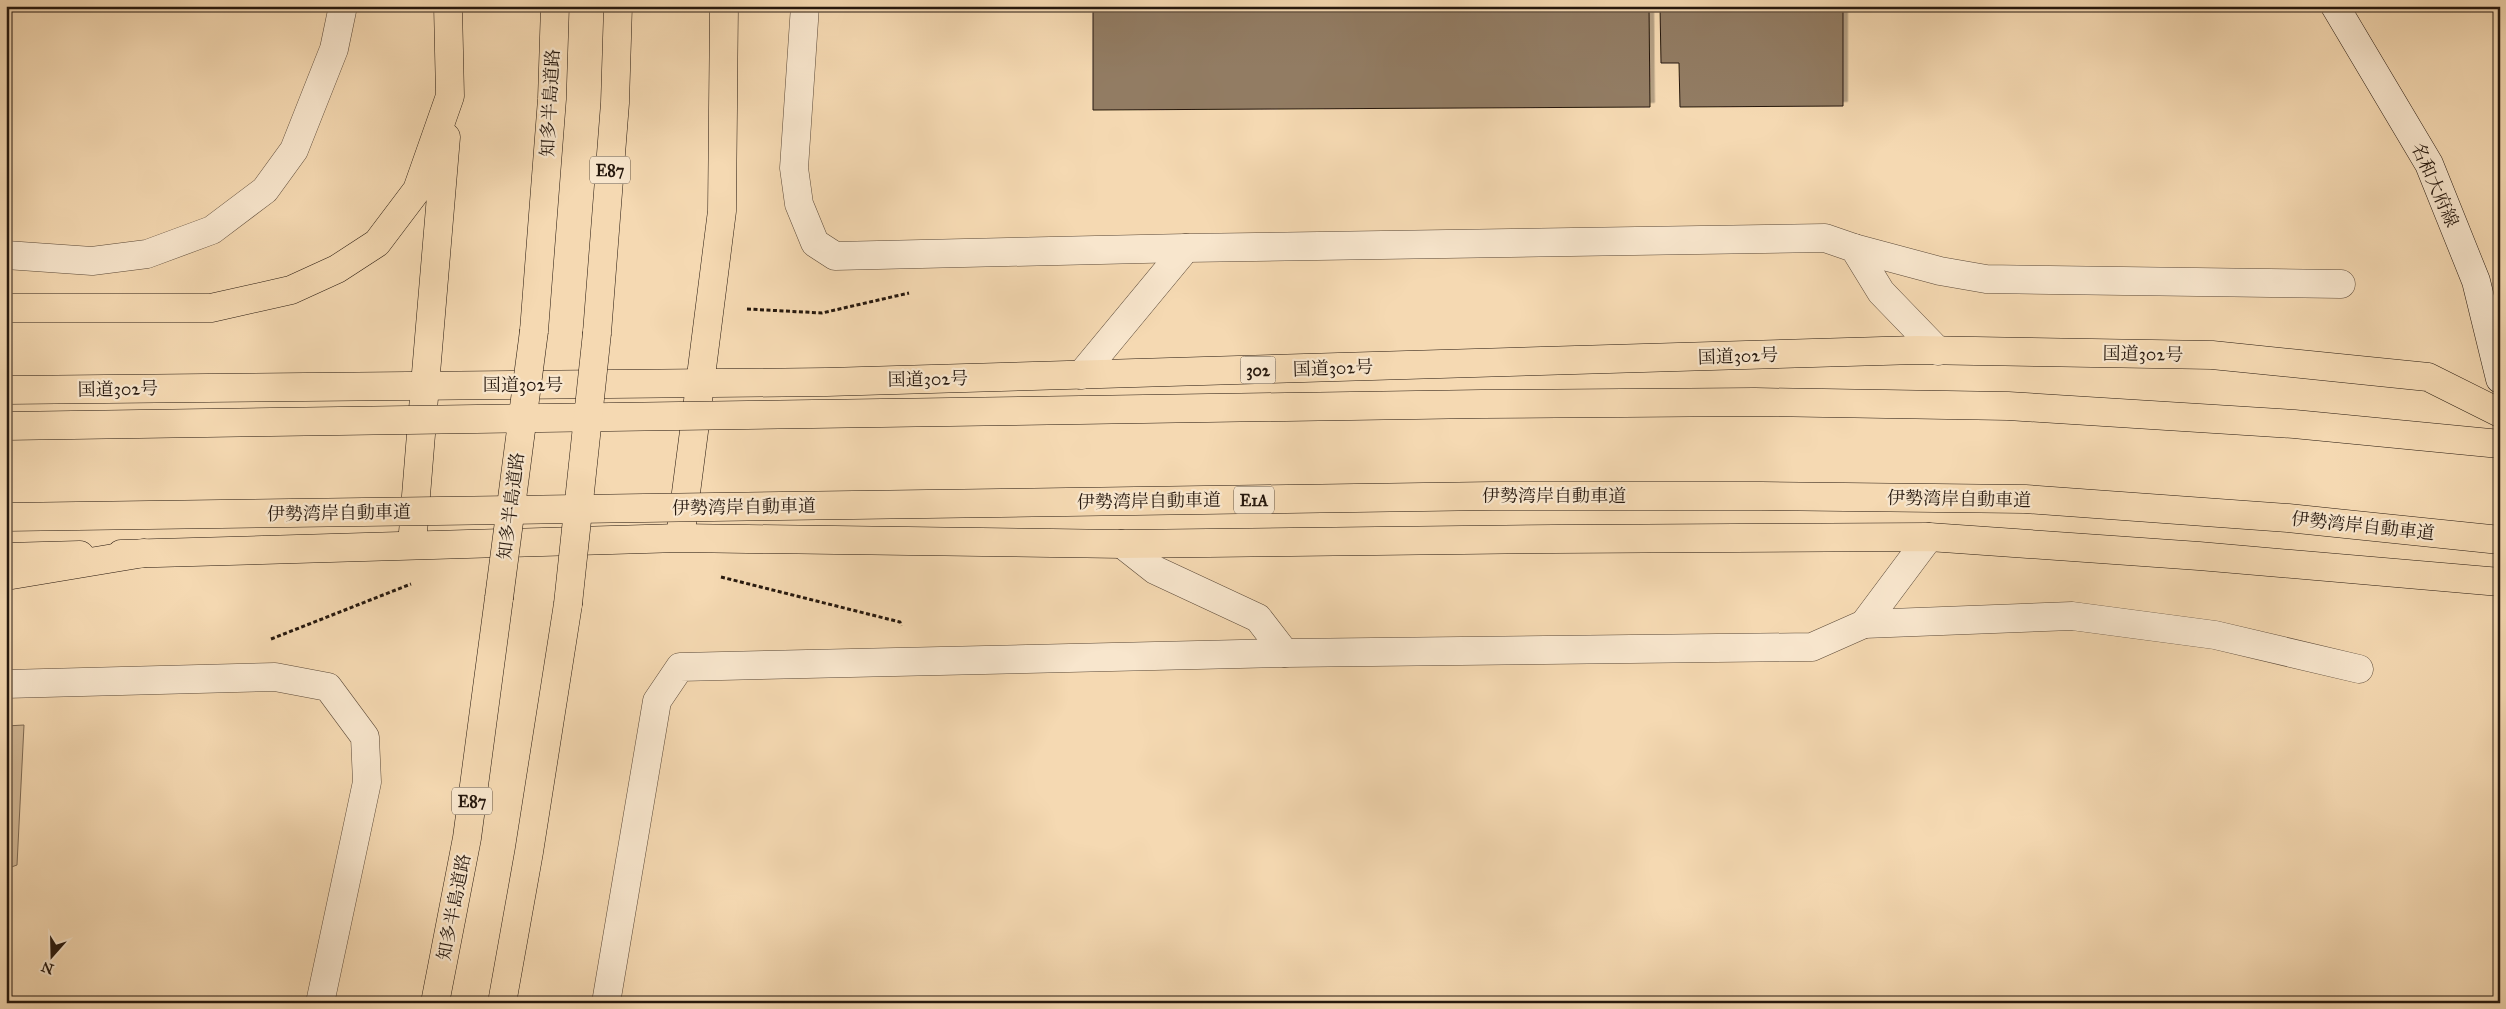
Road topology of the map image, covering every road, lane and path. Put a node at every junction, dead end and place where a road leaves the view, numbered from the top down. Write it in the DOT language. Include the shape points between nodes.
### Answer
graph roads {
  1 [pos="343,6"];
  2 [pos="448,6"];
  3 [pos="554,6"];
  4 [pos="618,6"];
  5 [pos="724,6"];
  6 [pos="805,6"];
  7 [pos="2334,6"];
  8 [pos="450,96"];
  9 [pos="1186,248"];
  10 [pos="1854,248"];
  11 [pos="6,255"];
  12 [pos="2341,284"];
  13 [pos="916,291"];
  14 [pos="710,307"];
  15 [pos="6,308"];
  16 [pos="1938,352"];
  17 [pos="1081,375"];
  18 [pos="2500,379"];
  19 [pos="700,384"];
  20 [pos="425,385"];
  21 [pos="6,390"];
  22 [pos="2500,413"];
  23 [pos="6,426"];
  24 [pos="2500,444"];
  25 [pos="6,517"];
  26 [pos="1929,537"];
  27 [pos="680,538"];
  28 [pos="2500,540"];
  29 [pos="1122,544"];
  30 [pos="412,545"];
  31 [pos="144,553"];
  32 [pos="6,557"];
  33 [pos="6,576"];
  34 [pos="2500,582"];
  35 [pos="1864,624"];
  36 [pos="1285,653"];
  37 [pos="2359,669"];
  38 [pos="6,684"];
  39 [pos="320,1003"];
  40 [pos="436,1003"];
  41 [pos="502,1003"];
  42 [pos="606,1003"];
  1 -- 11 [label="street" via="334,49 294,150 265,190 212,230 147,254 92,262"];
  2 -- 8 [label="highway"];
  3 -- 40 [label="highway, 知多半島道路 / E87, bridge" via="552,99 534,331 467,838"];
  4 -- 41 [label="highway, E87, bridge" via="615,103 597,334 568,604"];
  5 -- 14 [label="highway" via="722,211"];
  6 -- 9 [label="street" via="794,168 799,204 815,243 834,256"];
  7 -- 18 [label="street, 名和大府線" via="2429,164 2476,281"];
  8 -- 15 [label="highway" via="417,190 377,243 337,269 291,290 211,308"];
  8 -- 20 [label="highway"];
  9 -- 10 [label="street" via="1825,238"];
  9 -- 17 [label="street"];
  10 -- 12 [label="street" via="1940,271 1986,279"];
  10 -- 16 [label="street" via="1881,292"];
  13 -- 14 [label="path" via="822,313"];
  14 -- 19 [label="highway"];
  16 -- 17 [label="highway, 国道302号 / 302"];
  16 -- 22 [label="highway, 国道302号 / 302" via="2212,355 2428,377"];
  17 -- 19 [label="highway, 国道302号 / 302"];
  19 -- 20 [label="highway, 国道302号 / 302"];
  19 -- 27 [label="highway"];
  20 -- 21 [label="highway, 国道302号 / 302"];
  20 -- 30 [label="highway"];
  23 -- 24 [label="highway, bridge" via="1755,402 2008,406 2294,424"];
  25 -- 28 [label="highway, 伊勢湾岸自動車道 / E1A, bridge" via="1492,496 1761,496 2025,499 2288,518"];
  26 -- 29 [label="highway"];
  26 -- 34 [label="highway"];
  26 -- 35 [label="street"];
  27 -- 29 [label="highway"];
  27 -- 30 [label="highway"];
  29 -- 36 [label="street" via="1155,570 1258,618"];
  30 -- 31 [label="highway"];
  31 -- 32 [label="highway"];
  31 -- 33 [label="highway"];
  35 -- 36 [label="street" via="1812,646"];
  35 -- 37 [label="street" via="2072,616 2215,635"];
  36 -- 42 [label="street" via="680,667 656,701"];
  38 -- 39 [label="street" via="275,677 328,687 365,737 367,782"];
}
